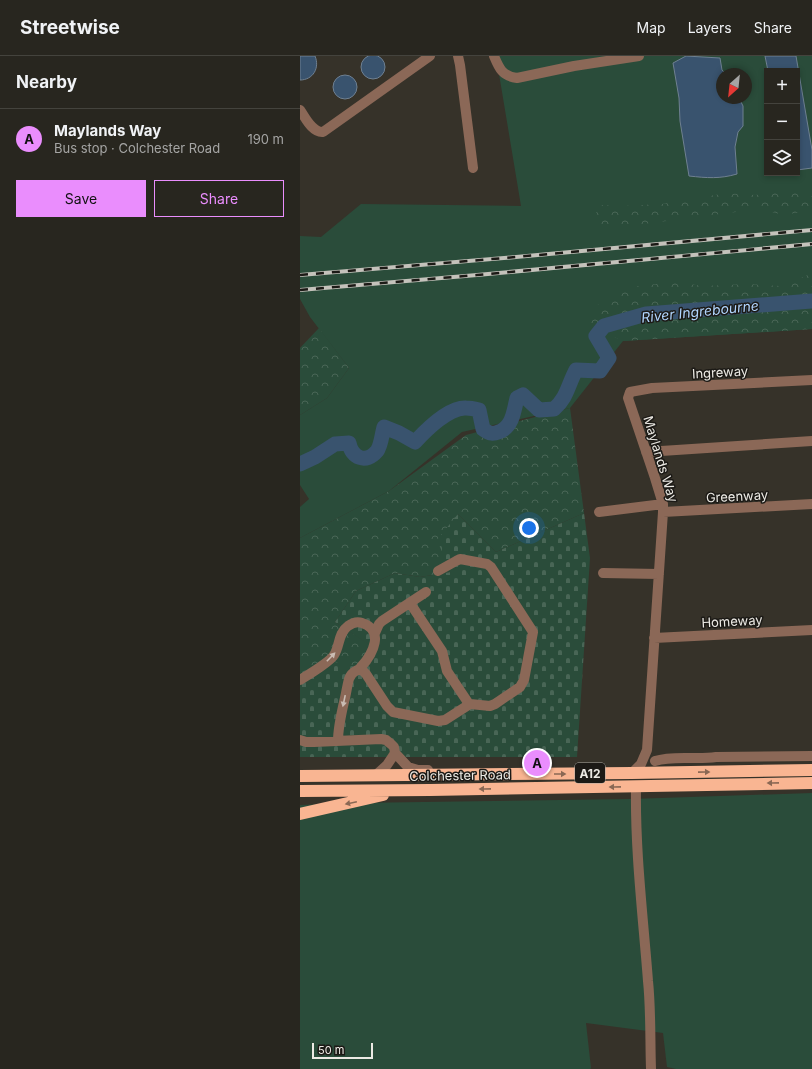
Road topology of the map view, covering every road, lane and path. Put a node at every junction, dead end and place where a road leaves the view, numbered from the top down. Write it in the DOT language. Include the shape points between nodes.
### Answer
graph roads {
  1 [pos="430,56"];
  2 [pos="458,56"];
  3 [pos="494,56"];
  4 [pos="638,56"];
  5 [pos="300,110"];
  6 [pos="473,168"];
  7 [pos="812,380"];
  8 [pos="630,392"];
  9 [pos="812,441"];
  10 [pos="646,452"];
  11 [pos="812,504"];
  12 [pos="663,508"];
  13 [pos="599,512"];
  14 [pos="438,571"];
  15 [pos="603,573"];
  16 [pos="659,574"];
  17 [pos="426,592"];
  18 [pos="410,603"];
  19 [pos="812,630"];
  20 [pos="375,633"];
  21 [pos="654,638"];
  22 [pos="360,668"];
  23 [pos="300,680"];
  24 [pos="469,704"];
  25 [pos="300,740"];
  26 [pos="338,741"];
  27 [pos="647,750"];
  28 [pos="395,753"];
  29 [pos="812,756"];
  30 [pos="655,761"];
  31 [pos="635,770"];
  32 [pos="812,770"];
  33 [pos="674,772"];
  34 [pos="476,774"];
  35 [pos="300,776"];
  36 [pos="375,776"];
  37 [pos="812,783"];
  38 [pos="636,786"];
  39 [pos="402,790"];
  40 [pos="300,791"];
  41 [pos="300,814"];
  42 [pos="651,1069"];
  1 -- 5 [label="street" via="323,132 315,130"];
  2 -- 6 [label="street"];
  3 -- 4 [label="street" via="502,72 516,78"];
  7 -- 8 [label="street, Ingreway" via="652,388"];
  8 -- 10 [label="street, Maylands Way" via="628,398"];
  9 -- 10 [label="street"];
  10 -- 12 [label="street, Maylands Way"];
  11 -- 12 [label="street, Greenway"];
  12 -- 13 [label="street, Greenway"];
  12 -- 16 [label="street, Maylands Way"];
  14 -- 24 [label="street" via="460,559 489,566 533,632 524,680 520,687 490,706"];
  15 -- 16 [label="street"];
  16 -- 21 [label="street, Maylands Way"];
  17 -- 18 [label="street"];
  18 -- 20 [label="street" via="382,621"];
  18 -- 24 [label="street" via="442,652 447,671"];
  19 -- 21 [label="street, Homeway"];
  20 -- 22 [label="street" via="376,638 371,652"];
  23 -- 20 [label="street, one-way" via="333,657 340,635 349,625 361,622 370,626"];
  21 -- 27 [label="street, Maylands Way"];
  22 -- 24 [label="street" via="393,712 442,721"];
  22 -- 26 [label="street, one-way" via="354,670 349,678 338,729"];
  25 -- 26 [label="street"];
  26 -- 28 [label="street" via="386,740 394,748"];
  27 -- 30 [label="street"];
  27 -- 31 [label="street, Maylands Way"];
  28 -- 34 [label="street" via="412,769"];
  28 -- 36 [label="street"];
  29 -- 30 [label="street, Colchester Road" via="716,757"];
  30 -- 31 [label="street, Colchester Road"];
  30 -- 33 [label="street"];
  31 -- 33 [label="highway, Colchester Road / A12"];
  34 -- 31 [label="highway, Colchester Road / A12, one-way"];
  33 -- 32 [label="highway, Colchester Road / A12, one-way"];
  34 -- 36 [label="highway, Colchester Road / A12"];
  35 -- 36 [label="highway, Colchester Road / A12"];
  37 -- 38 [label="highway, Colchester Road / A12, one-way"];
  38 -- 39 [label="highway, Colchester Road / A12, one-way"];
  38 -- 42 [label="street"];
  39 -- 40 [label="highway, Colchester Road / A12"];
  39 -- 41 [label="highway, A12, one-way"];
}
